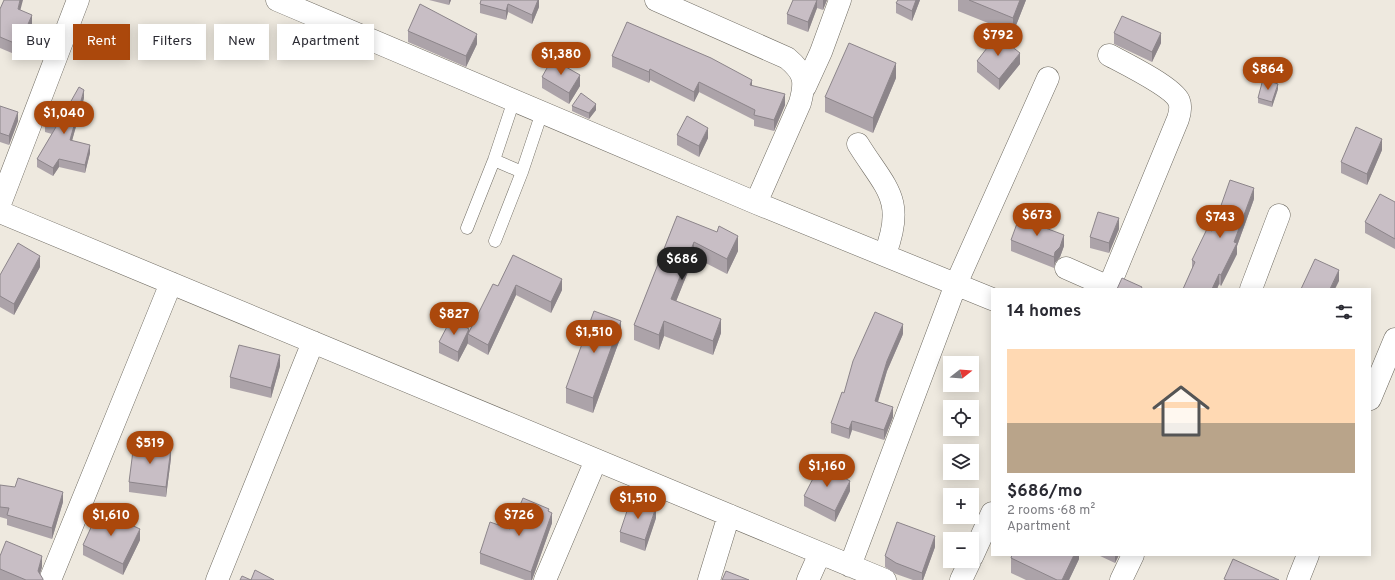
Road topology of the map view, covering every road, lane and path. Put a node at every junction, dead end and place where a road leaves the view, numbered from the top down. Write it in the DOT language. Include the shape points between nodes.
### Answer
graph roads {
  1 [pos="78,0"];
  2 [pos="277,0"];
  3 [pos="656,0"];
  4 [pos="840,0"];
  5 [pos="1109,55"];
  6 [pos="1048,78"];
  7 [pos="804,87"];
  8 [pos="514,100"];
  9 [pos="542,112"];
  10 [pos="858,144"];
  11 [pos="494,160"];
  12 [pos="522,172"];
  13 [pos="756,203"];
  14 [pos="0,204"];
  15 [pos="0,212"];
  16 [pos="1279,215"];
  17 [pos="468,228"];
  18 [pos="495,241"];
  19 [pos="886,254"];
  20 [pos="1066,268"];
  21 [pos="171,283"];
  22 [pos="956,284"];
  23 [pos="1109,288"];
  24 [pos="1251,288"];
  25 [pos="991,299"];
  26 [pos="1395,339"];
  27 [pos="312,342"];
  28 [pos="1371,397"];
  29 [pos="596,460"];
  30 [pos="729,515"];
  31 [pos="991,515"];
  32 [pos="979,542"];
  33 [pos="820,553"];
  34 [pos="1132,556"];
  35 [pos="1308,556"];
  36 [pos="850,566"];
  37 [pos="967,568"];
  38 [pos="50,580"];
  39 [pos="217,580"];
  40 [pos="545,580"];
  41 [pos="709,580"];
  42 [pos="808,580"];
  43 [pos="885,580"];
  44 [pos="961,580"];
  45 [pos="1120,580"];
  46 [pos="1298,580"];
  1 -- 14 [label="street"];
  2 -- 8 [label="street"];
  3 -- 7 [label="street" via="787,58 802,75"];
  4 -- 7 [label="street" via="821,52"];
  5 -- 23 [label="street" via="1169,89 1179,102 1180,111"];
  6 -- 22 [label="street"];
  7 -- 13 [label="street" via="800,104"];
  8 -- 9 [label="street"];
  8 -- 11 [label="lane"];
  9 -- 12 [label="lane"];
  9 -- 13 [label="street"];
  10 -- 19 [label="street" via="888,190 895,210 892,235"];
  11 -- 12 [label="lane"];
  11 -- 17 [label="lane"];
  12 -- 18 [label="lane"];
  13 -- 19 [label="street"];
  15 -- 21 [label="street"];
  16 -- 24 [label="street"];
  19 -- 22 [label="street"];
  20 -- 23 [label="street"];
  21 -- 27 [label="street"];
  21 -- 38 [label="street"];
  22 -- 25 [label="street"];
  22 -- 36 [label="street"];
  26 -- 28 [label="street"];
  27 -- 29 [label="street"];
  27 -- 39 [label="street"];
  29 -- 30 [label="street"];
  29 -- 40 [label="street"];
  30 -- 33 [label="street"];
  30 -- 41 [label="street"];
  31 -- 32 [label="street"];
  33 -- 36 [label="street"];
  33 -- 42 [label="street"];
  34 -- 45 [label="street"];
  35 -- 46 [label="street"];
  36 -- 43 [label="street"];
  37 -- 44 [label="street"];
}
